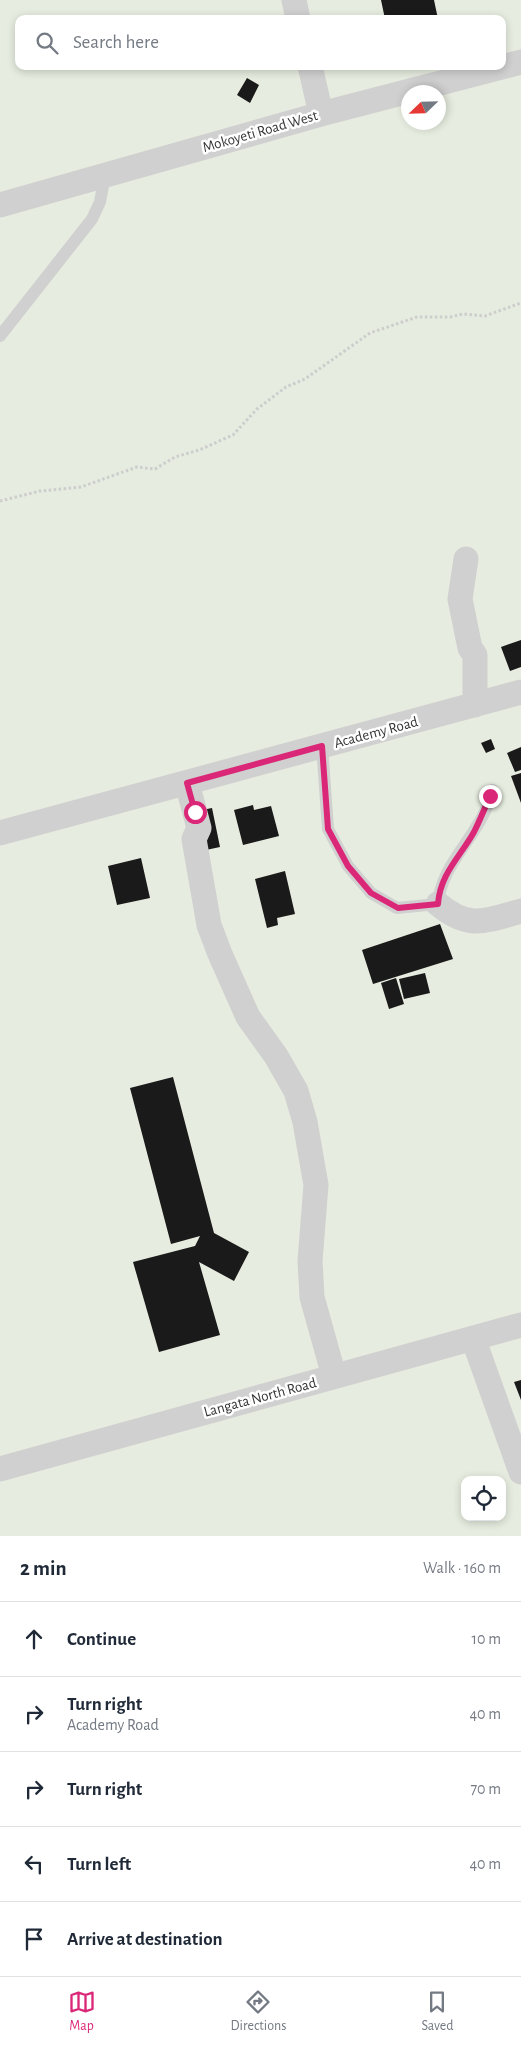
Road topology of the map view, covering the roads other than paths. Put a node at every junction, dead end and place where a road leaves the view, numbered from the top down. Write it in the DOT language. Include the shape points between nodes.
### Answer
graph roads {
  1 [pos="294,0"];
  2 [pos="297,15"];
  3 [pos="521,62"];
  4 [pos="506,66"];
  5 [pos="311,70"];
  6 [pos="490,70"];
  7 [pos="321,114"];
  8 [pos="105,175"];
  9 [pos="0,205"];
  10 [pos="0,336"];
  11 [pos="466,559"];
  12 [pos="521,692"];
  13 [pos="475,705"];
  14 [pos="322,746"];
  15 [pos="187,783"];
  16 [pos="492,790"];
  17 [pos="0,833"];
  18 [pos="438,904"];
  19 [pos="521,911"];
  20 [pos="521,1325"];
  21 [pos="473,1338"];
  22 [pos="334,1376"];
  23 [pos="0,1469"];
  24 [pos="521,1472"];
  1 -- 2 [label="street"];
  3 -- 4 [label="street, Mokoyeti Road West"];
  5 -- 7 [label="street"];
  6 -- 7 [label="street, Mokoyeti Road West"];
  7 -- 8 [label="street, Mokoyeti Road West"];
  8 -- 9 [label="street, Mokoyeti Road West"];
  8 -- 10 [label="lane" via="100,202 92,219"];
  11 -- 13 [label="street" via="460,599 470,648 475,655"];
  12 -- 13 [label="street, Academy Road"];
  13 -- 14 [label="street, Academy Road"];
  14 -- 15 [label="street, Academy Road"];
  14 -- 18 [label="lane" via="328,829 348,866 371,893 398,908"];
  15 -- 17 [label="street, Academy Road"];
  15 -- 22 [label="street" via="200,828 194,838 209,925 248,1017 296,1091 305,1122 316,1185 310,1260 312,1297"];
  16 -- 18 [label="lane" via="474,831 446,873 439,890"];
  18 -- 19 [label="street" via="449,914 468,922 490,920"];
  20 -- 21 [label="street, Langata North Road"];
  21 -- 22 [label="street, Langata North Road"];
  21 -- 24 [label="street"];
  22 -- 23 [label="street, Langata North Road"];
}
